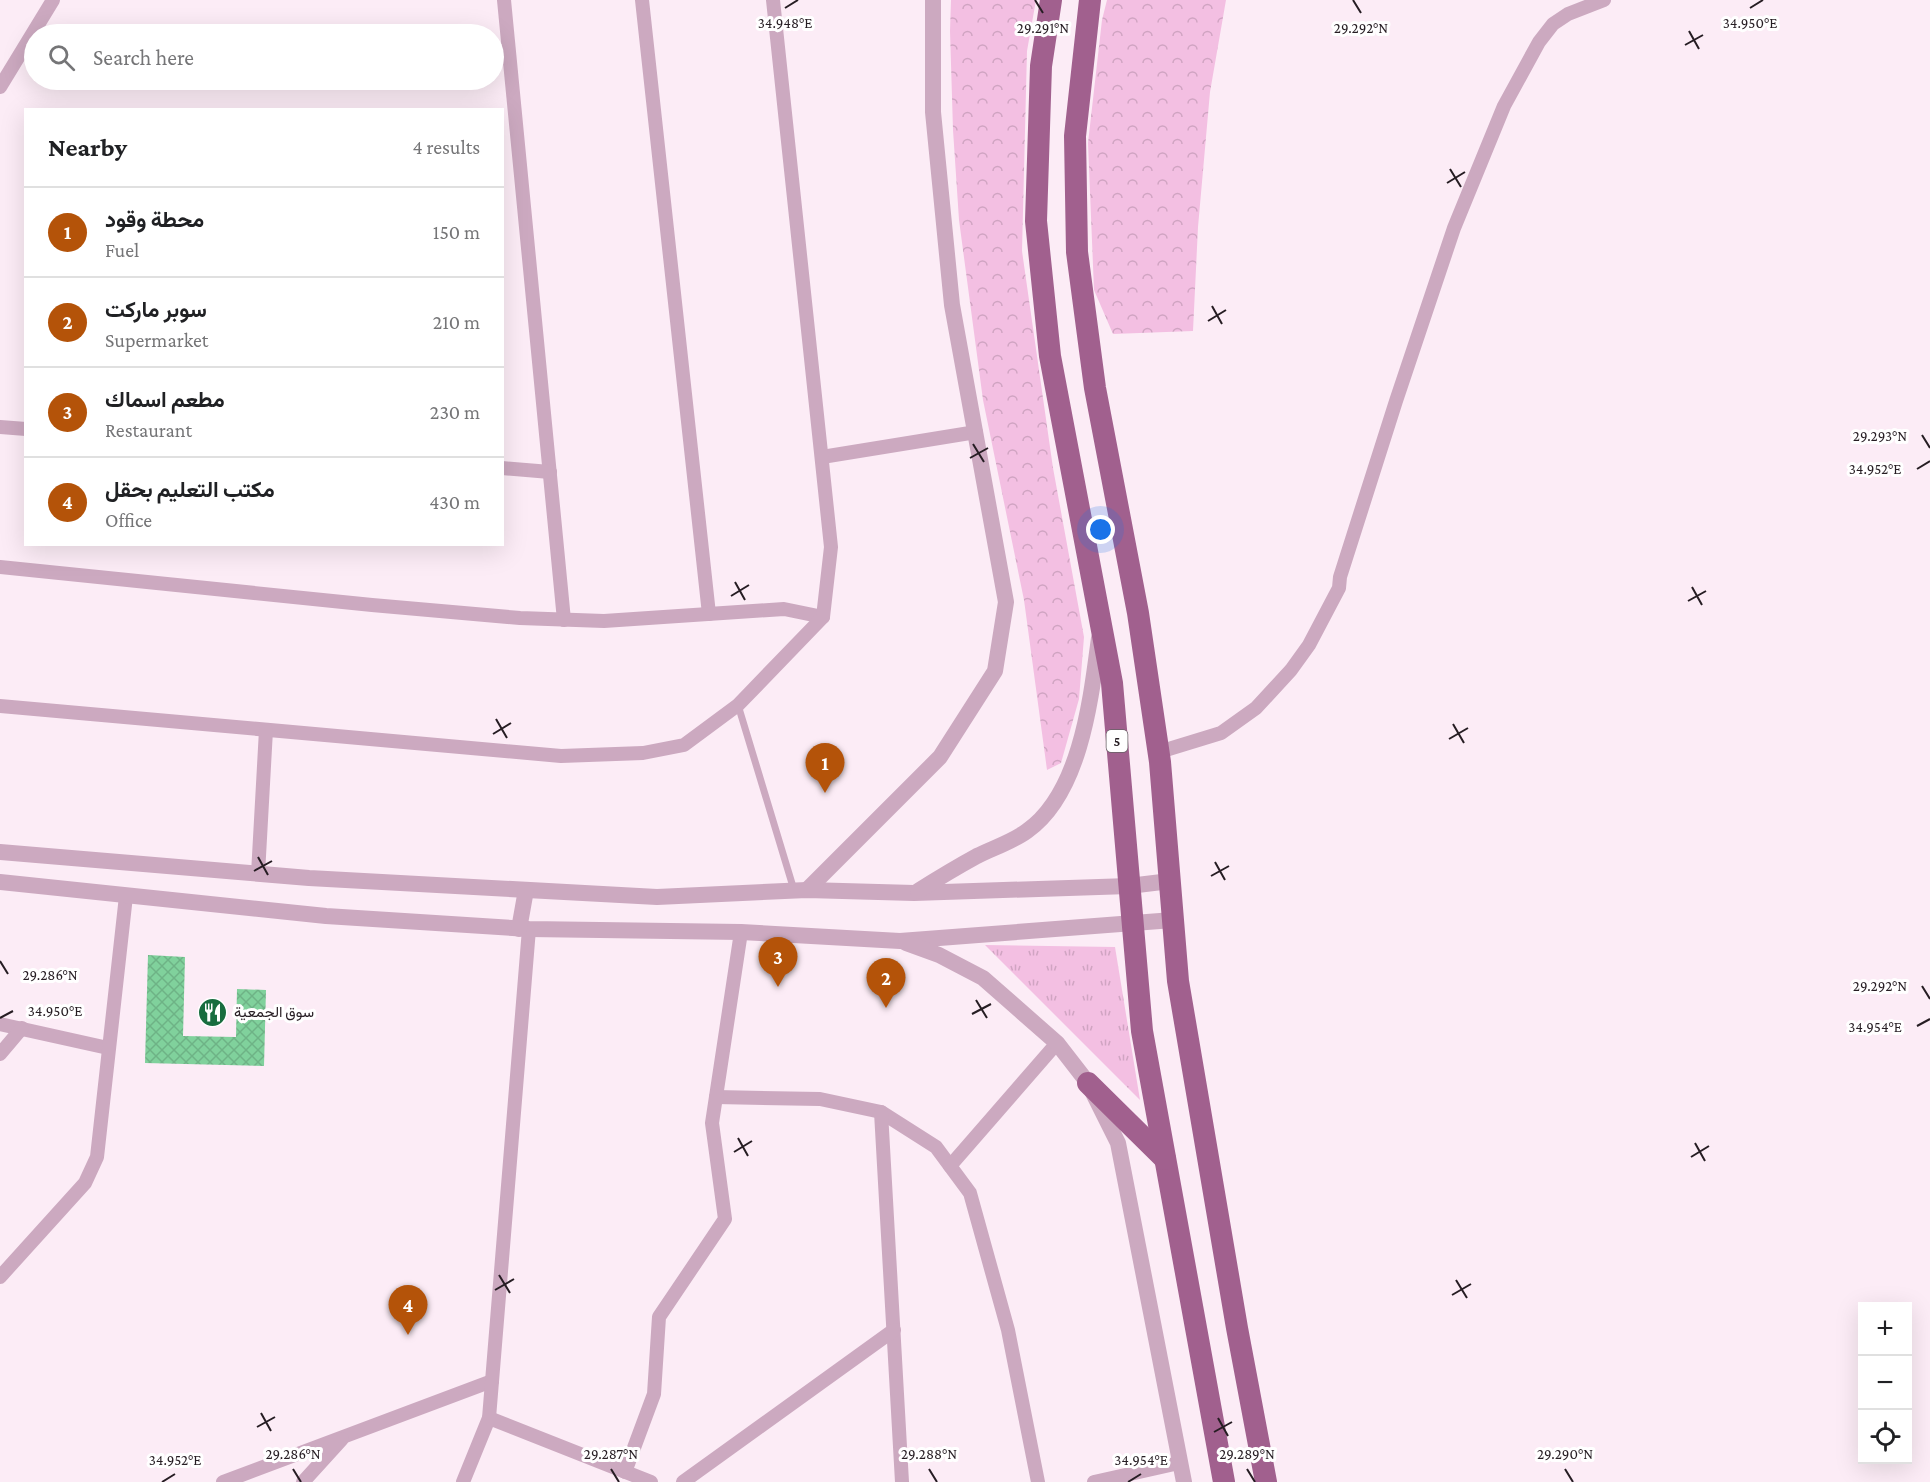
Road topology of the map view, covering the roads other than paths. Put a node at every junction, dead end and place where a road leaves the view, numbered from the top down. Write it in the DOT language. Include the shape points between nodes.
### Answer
graph roads {
  1 [pos="53,0"];
  2 [pos="504,0"];
  3 [pos="642,0"];
  4 [pos="773,0"];
  5 [pos="933,0"];
  6 [pos="1052,0"];
  7 [pos="1090,0"];
  8 [pos="1604,0"];
  9 [pos="38,24"];
  10 [pos="24,48"];
  11 [pos="0,87"];
  12 [pos="0,427"];
  13 [pos="24,429"];
  14 [pos="976,432"];
  15 [pos="822,457"];
  16 [pos="504,468"];
  17 [pos="550,472"];
  18 [pos="0,567"];
  19 [pos="709,614"];
  20 [pos="823,617"];
  21 [pos="564,620"];
  22 [pos="1101,625"];
  23 [pos="738,705"];
  24 [pos="0,706"];
  25 [pos="266,730"];
  26 [pos="1159,752"];
  27 [pos="0,852"];
  28 [pos="258,874"];
  29 [pos="1170,881"];
  30 [pos="0,882"];
  31 [pos="1130,886"];
  32 [pos="526,890"];
  33 [pos="801,890"];
  34 [pos="914,893"];
  35 [pos="126,896"];
  36 [pos="1173,920"];
  37 [pos="1133,922"];
  38 [pos="524,929"];
  39 [pos="741,932"];
  40 [pos="900,941"];
  41 [pos="0,1024"];
  42 [pos="22,1029"];
  43 [pos="1057,1043"];
  44 [pos="108,1048"];
  45 [pos="0,1054"];
  46 [pos="1088,1083"];
  47 [pos="716,1097"];
  48 [pos="881,1112"];
  49 [pos="1165,1159"];
  50 [pos="950,1166"];
  51 [pos="0,1277"];
  52 [pos="894,1330"];
  53 [pos="492,1381"];
  54 [pos="489,1418"];
  55 [pos="344,1436"];
  56 [pos="1179,1463"];
  57 [pos="625,1472"];
  58 [pos="223,1482"];
  59 [pos="303,1482"];
  60 [pos="464,1482"];
  61 [pos="651,1482"];
  62 [pos="684,1482"];
  63 [pos="902,1482"];
  64 [pos="1038,1482"];
  65 [pos="1094,1482"];
  66 [pos="1184,1482"];
  67 [pos="1224,1482"];
  68 [pos="1266,1482"];
  1 -- 9 [label="street"];
  2 -- 17 [label="street"];
  3 -- 19 [label="street"];
  4 -- 15 [label="street"];
  5 -- 14 [label="street" via="934,124 952,305"];
  6 -- 22 [label="highway, 5" via="1041,66 1036,221 1050,356"];
  7 -- 26 [label="highway" via="1075,136 1077,252 1095,388 1138,613"];
  8 -- 26 [label="street" via="1553,24 1504,106 1454,228 1339,588 1309,645 1256,708 1221,733"];
  10 -- 11 [label="street"];
  12 -- 13 [label="street"];
  14 -- 15 [label="street"];
  14 -- 33 [label="street" via="1006,602 995,671 940,757"];
  15 -- 20 [label="street" via="831,547"];
  16 -- 17 [label="street"];
  17 -- 21 [label="street"];
  18 -- 21 [label="street" via="372,605"];
  19 -- 20 [label="street" via="784,609"];
  19 -- 21 [label="street"];
  20 -- 23 [label="street"];
  22 -- 31 [label="highway, 5" via="1113,683"];
  22 -- 34 [label="street" via="1088,718 1071,770 1053,805 1028,831"];
  23 -- 25 [label="street" via="684,745 643,753 561,756"];
  23 -- 33 [label="lane"];
  24 -- 25 [label="street"];
  25 -- 28 [label="street"];
  26 -- 29 [label="highway"];
  27 -- 28 [label="street"];
  28 -- 32 [label="street"];
  29 -- 31 [label="street"];
  29 -- 36 [label="highway"];
  30 -- 35 [label="street"];
  31 -- 34 [label="street"];
  31 -- 37 [label="highway, 5"];
  32 -- 33 [label="street" via="657,897"];
  32 -- 38 [label="street"];
  33 -- 34 [label="street"];
  35 -- 38 [label="street" via="326,916"];
  35 -- 44 [label="street"];
  36 -- 37 [label="street"];
  36 -- 68 [label="highway" via="1178,981"];
  37 -- 40 [label="street"];
  37 -- 49 [label="highway, 5" via="1142,1031"];
  38 -- 39 [label="street"];
  38 -- 53 [label="street"];
  39 -- 40 [label="street"];
  39 -- 47 [label="street"];
  40 -- 43 [label="street" via="939,955 983,978"];
  41 -- 42 [label="street"];
  42 -- 44 [label="street"];
  42 -- 45 [label="street"];
  43 -- 46 [label="street"];
  43 -- 50 [label="street"];
  44 -- 51 [label="street" via="97,1157 85,1183"];
  46 -- 49 [label="highway"];
  46 -- 56 [label="street" via="1118,1143"];
  47 -- 48 [label="street" via="820,1099"];
  47 -- 57 [label="street" via="712,1123 725,1219 659,1317 654,1394"];
  48 -- 50 [label="street" via="936,1147"];
  48 -- 52 [label="street"];
  49 -- 67 [label="highway, 5"];
  50 -- 64 [label="street" via="970,1193 1002,1307"];
  52 -- 62 [label="street"];
  52 -- 63 [label="street"];
  53 -- 54 [label="street"];
  53 -- 55 [label="street"];
  54 -- 57 [label="street"];
  54 -- 60 [label="street"];
  55 -- 58 [label="street"];
  55 -- 59 [label="street"];
  56 -- 65 [label="street"];
  56 -- 66 [label="street"];
  57 -- 61 [label="street"];
}
